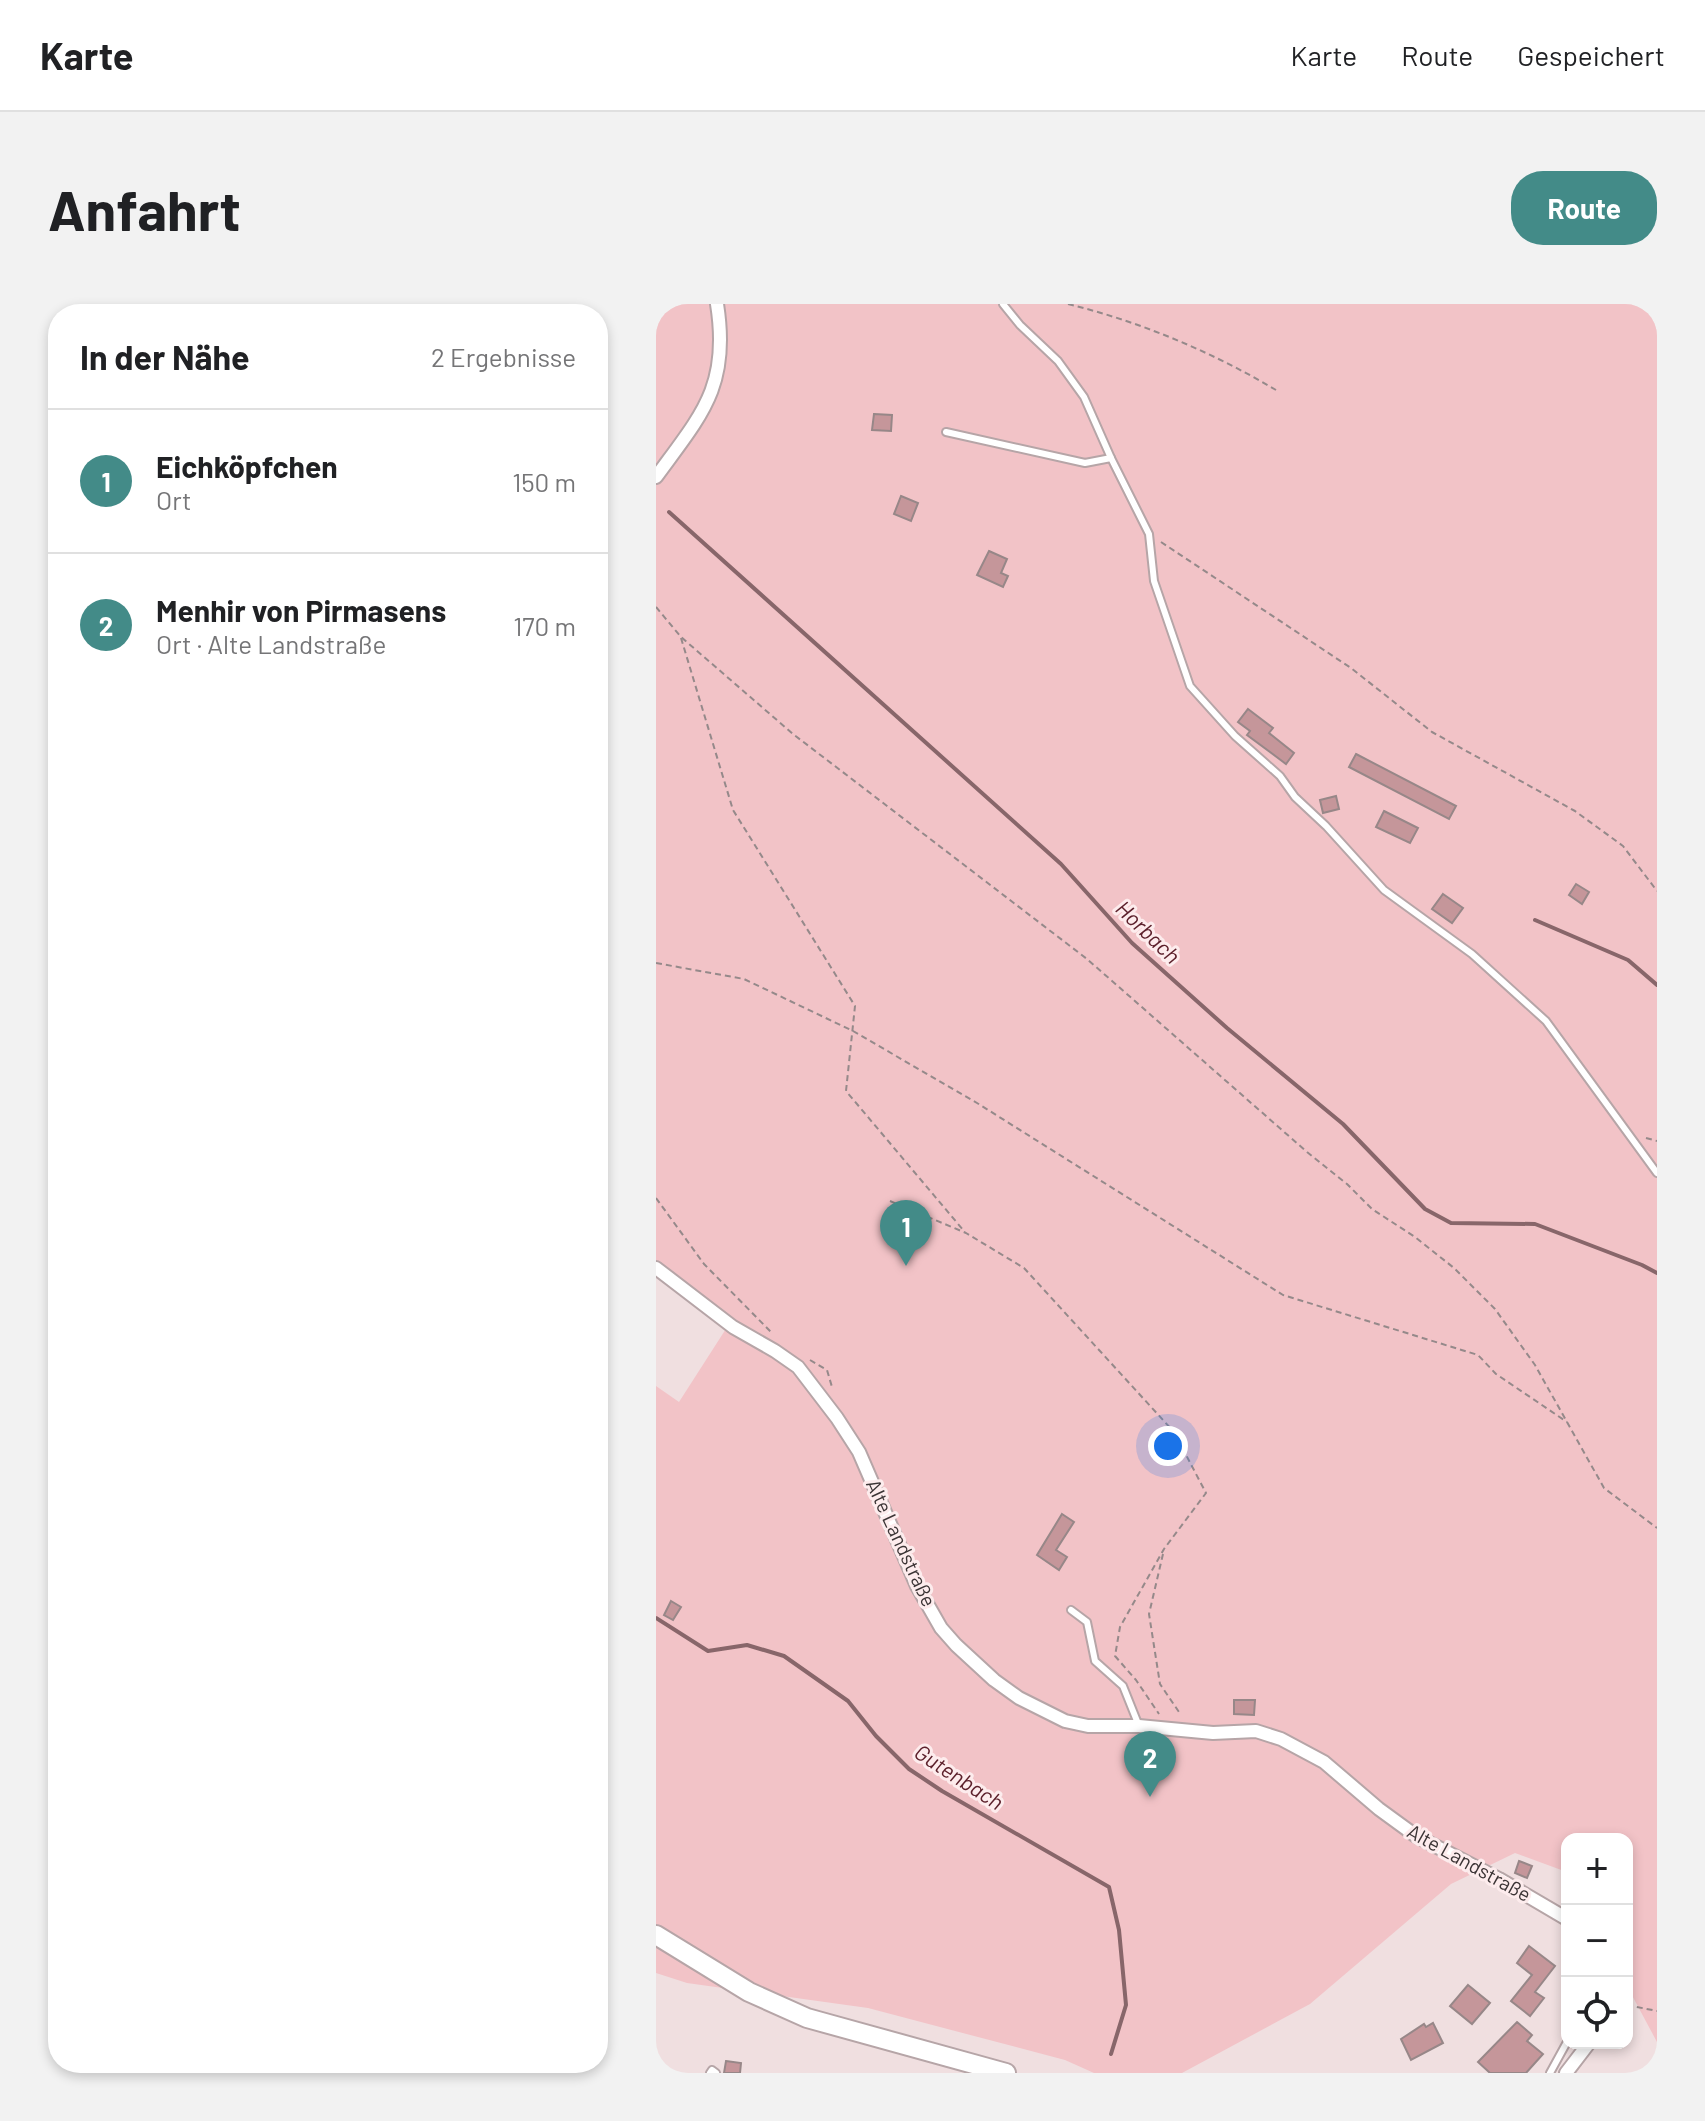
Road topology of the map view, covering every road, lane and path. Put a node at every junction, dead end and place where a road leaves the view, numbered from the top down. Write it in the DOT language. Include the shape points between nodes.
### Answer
graph roads {
  1 [pos="717,304"];
  2 [pos="1003,304"];
  3 [pos="1068,304"];
  4 [pos="1276,390"];
  5 [pos="946,432"];
  6 [pos="1111,458"];
  7 [pos="656,477"];
  8 [pos="1149,534"];
  9 [pos="656,607"];
  10 [pos="681,637"];
  11 [pos="1657,891"];
  12 [pos="656,963"];
  13 [pos="853,1031"];
  14 [pos="1657,1173"];
  15 [pos="656,1198"];
  16 [pos="890,1201"];
  17 [pos="966,1233"];
  18 [pos="656,1268"];
  19 [pos="779,1339"];
  20 [pos="802,1356"];
  21 [pos="831,1385"];
  22 [pos="1568,1422"];
  23 [pos="1657,1528"];
  24 [pos="1164,1549"];
  25 [pos="1071,1610"];
  26 [pos="1139,1726"];
  27 [pos="1168,1728"];
  28 [pos="1193,1732"];
  29 [pos="1561,1915"];
  30 [pos="656,1935"];
  31 [pos="1633,2006"];
  32 [pos="1657,2011"];
  33 [pos="1563,2049"];
  34 [pos="1584,2049"];
  35 [pos="710,2073"];
  36 [pos="716,2073"];
  37 [pos="1006,2073"];
  38 [pos="1550,2073"];
  39 [pos="1566,2073"];
  1 -- 7 [label="street" via="722,334 712,394"];
  2 -- 6 [label="lane" via="1072,379"];
  3 -- 4 [label="path" via="1226,361"];
  5 -- 6 [label="lane" via="1085,463"];
  6 -- 8 [label="lane"];
  8 -- 11 [label="path" via="1351,668 1432,732 1575,811 1623,846"];
  8 -- 14 [label="lane" via="1154,581 1190,686 1384,890 1472,954 1546,1021"];
  9 -- 10 [label="path"];
  10 -- 13 [label="path" via="733,810 855,1006"];
  10 -- 22 [label="path" via="793,734 1087,959 1372,1209 1454,1268 1495,1309"];
  12 -- 13 [label="path" via="744,979"];
  13 -- 17 [label="path" via="846,1091"];
  13 -- 22 [label="path" via="1283,1295 1478,1355 1496,1374"];
  15 -- 19 [label="path" via="704,1264"];
  16 -- 17 [label="path"];
  17 -- 24 [label="path" via="1024,1268 1174,1432 1206,1493"];
  18 -- 26 [label="street, Alte Landstraße" via="733,1327 798,1367 859,1452 917,1586 956,1645 994,1680 1046,1713 1088,1726"];
  20 -- 21 [label="path" via="827,1370"];
  22 -- 23 [label="path" via="1604,1488"];
  24 -- 27 [label="path" via="1120,1627 1115,1656"];
  24 -- 28 [label="path" via="1149,1614 1160,1684"];
  25 -- 26 [label="lane" via="1087,1622 1095,1661 1123,1686"];
  26 -- 27 [label="street, Alte Landstraße"];
  27 -- 28 [label="street, Alte Landstraße"];
  28 -- 29 [label="street, Alte Landstraße" via="1256,1731 1308,1752 1416,1836"];
  30 -- 37 [label="main road" via="749,1992 807,2018"];
  31 -- 32 [label="path"];
  33 -- 38 [label="lane"];
  34 -- 39 [label="street"];
  35 -- 36 [label="lane"];
}
